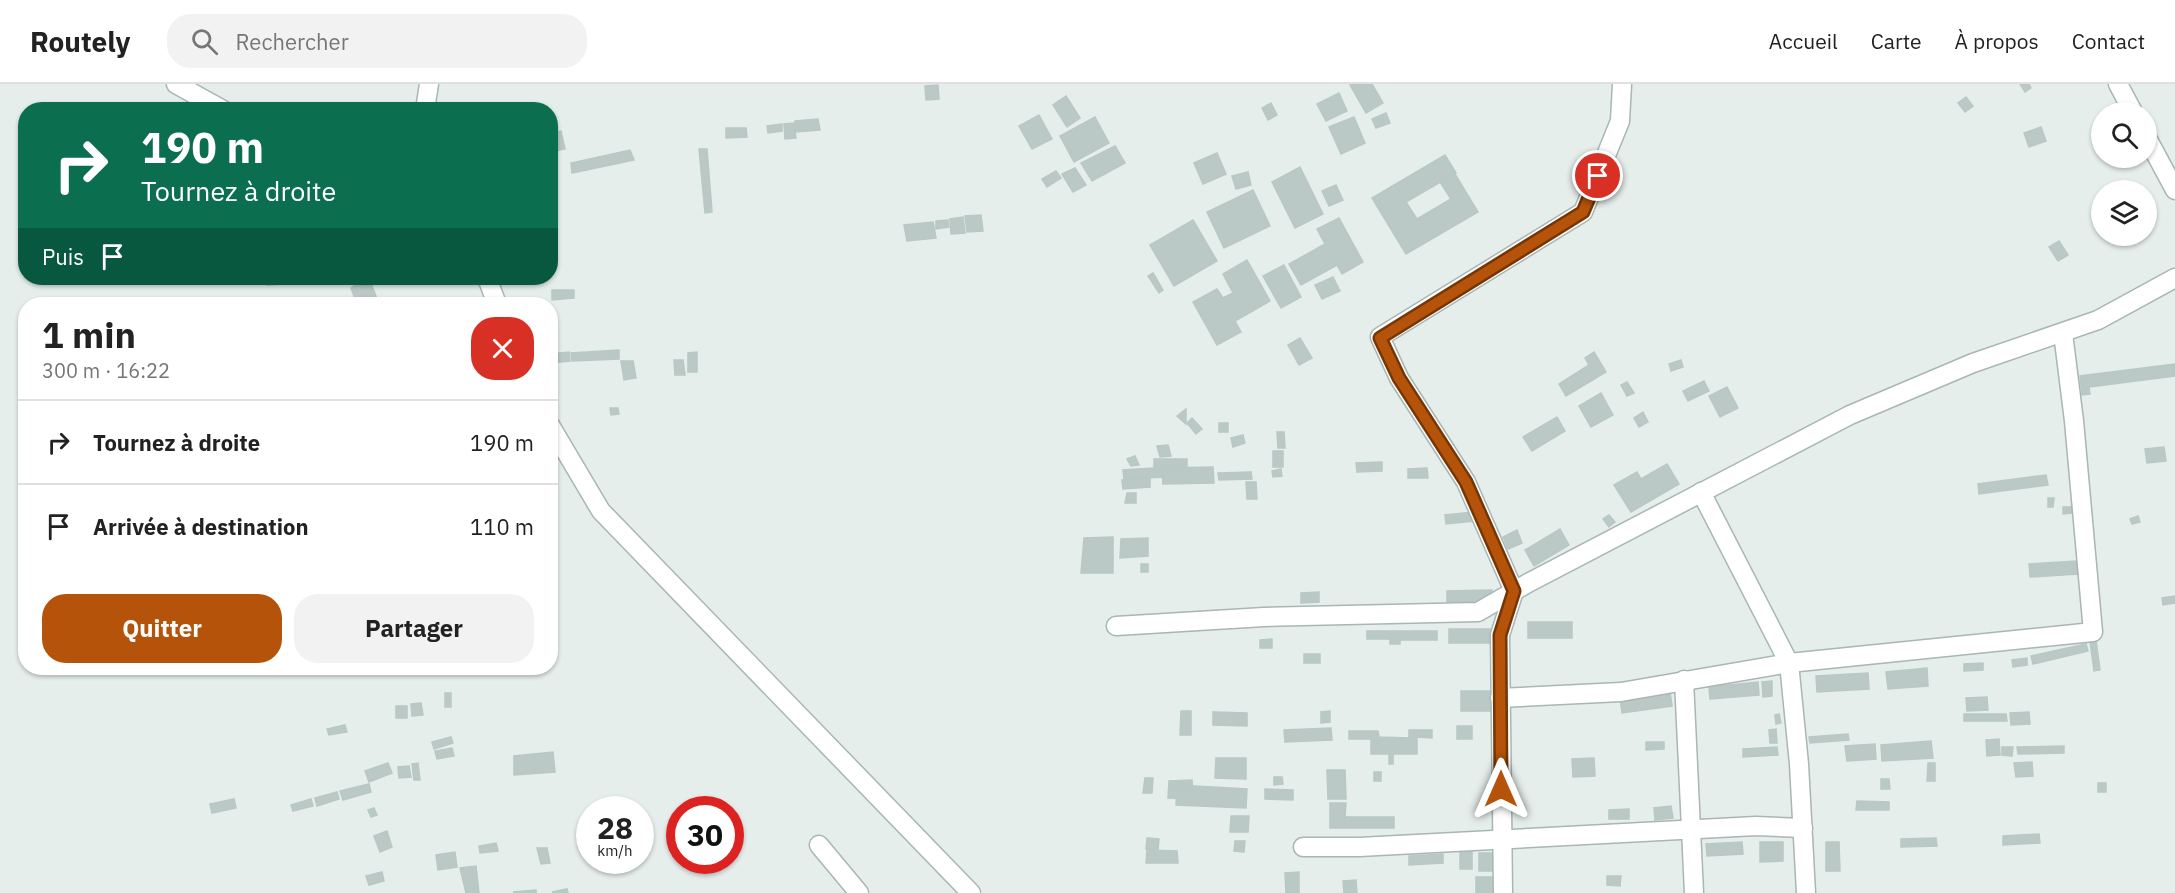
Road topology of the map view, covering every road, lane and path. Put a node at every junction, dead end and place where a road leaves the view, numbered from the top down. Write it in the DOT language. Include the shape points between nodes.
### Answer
graph roads {
  1 [pos="176,84"];
  2 [pos="429,84"];
  3 [pos="1622,84"];
  4 [pos="2118,84"];
  5 [pos="209,102"];
  6 [pos="426,102"];
  7 [pos="2128,102"];
  8 [pos="2157,156"];
  9 [pos="2175,190"];
  10 [pos="2175,278"];
  11 [pos="2063,333"];
  12 [pos="558,439"];
  13 [pos="1701,492"];
  14 [pos="1514,591"];
  15 [pos="1116,626"];
  16 [pos="1789,663"];
  17 [pos="1684,681"];
  18 [pos="1500,698"];
  19 [pos="1803,828"];
  20 [pos="1689,830"];
  21 [pos="1502,838"];
  22 [pos="819,845"];
  23 [pos="1303,847"];
  24 [pos="859,893"];
  25 [pos="971,893"];
  26 [pos="1503,893"];
  27 [pos="1694,893"];
  28 [pos="1806,893"];
  1 -- 5 [label="street"];
  2 -- 6 [label="street"];
  3 -- 14 [label="street" via="1620,121 1583,212 1380,338 1399,378 1466,482"];
  4 -- 7 [label="street"];
  8 -- 9 [label="street"];
  10 -- 11 [label="street" via="2098,320"];
  11 -- 13 [label="street" via="1973,363 1850,415"];
  11 -- 16 [label="street" via="2092,633"];
  12 -- 25 [label="street" via="600,512"];
  13 -- 14 [label="street"];
  13 -- 16 [label="street"];
  14 -- 15 [label="street" via="1478,612 1263,617"];
  14 -- 18 [label="street" via="1500,635"];
  16 -- 17 [label="street"];
  16 -- 19 [label="street"];
  17 -- 18 [label="street" via="1621,692"];
  17 -- 20 [label="street"];
  18 -- 21 [label="street"];
  19 -- 20 [label="street"];
  19 -- 28 [label="street"];
  20 -- 21 [label="street"];
  20 -- 27 [label="street"];
  21 -- 23 [label="street"];
  21 -- 26 [label="street"];
  22 -- 24 [label="street"];
}
